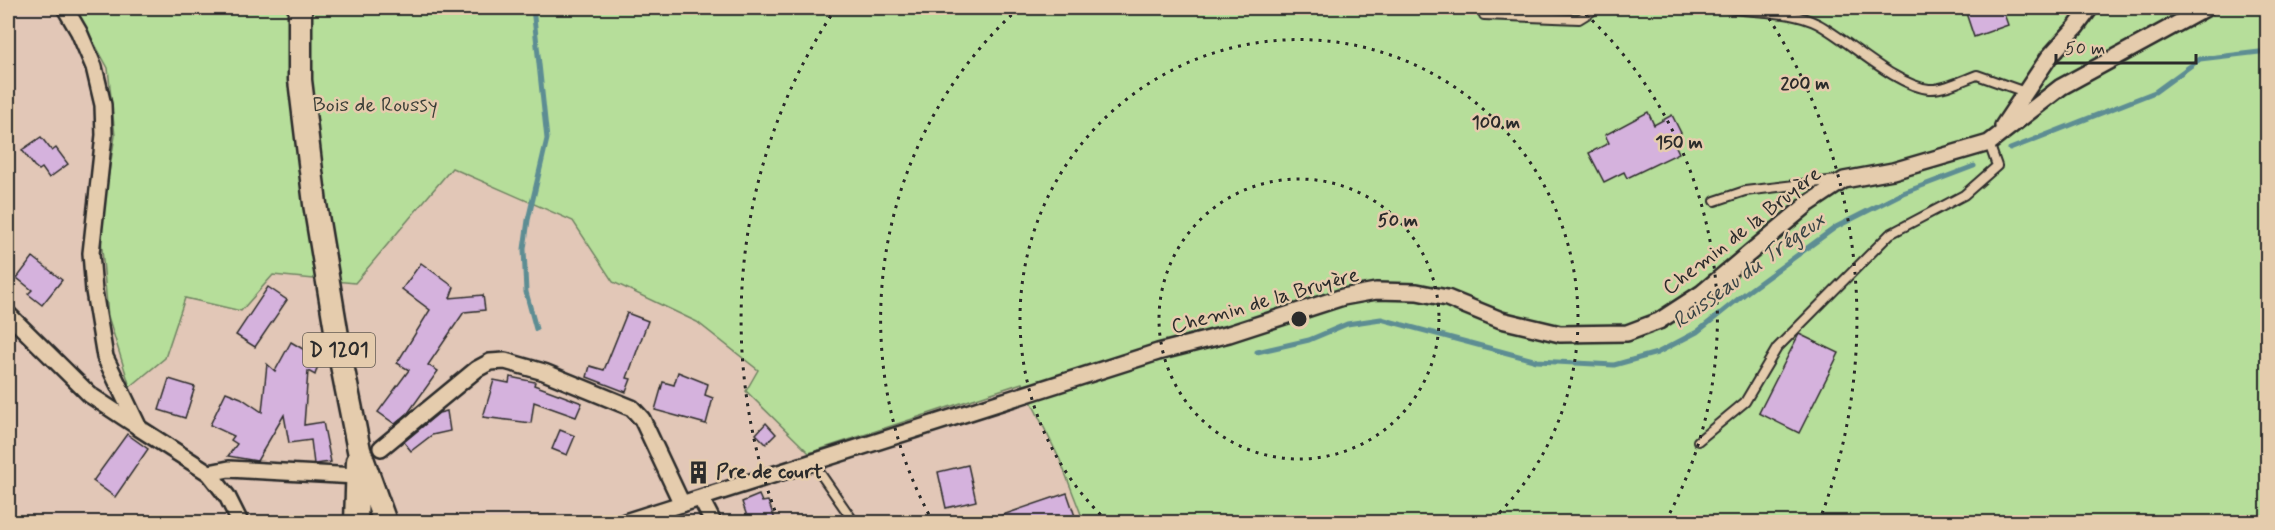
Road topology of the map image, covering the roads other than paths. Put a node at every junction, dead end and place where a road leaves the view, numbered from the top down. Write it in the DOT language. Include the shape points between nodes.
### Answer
graph roads {
  1 [pos="65,8"];
  2 [pos="300,8"];
  3 [pos="1597,8"];
  4 [pos="1728,8"];
  5 [pos="2090,8"];
  6 [pos="2206,8"];
  7 [pos="1484,15"];
  8 [pos="2025,92"];
  9 [pos="1989,143"];
  10 [pos="1844,180"];
  11 [pos="1715,201"];
  12 [pos="8,314"];
  13 [pos="139,428"];
  14 [pos="1698,441"];
  15 [pos="370,449"];
  16 [pos="813,463"];
  17 [pos="209,473"];
  18 [pos="356,476"];
  19 [pos="701,499"];
  20 [pos="682,504"];
  21 [pos="240,522"];
  22 [pos="356,522"];
  23 [pos="385,522"];
  24 [pos="625,522"];
  25 [pos="713,522"];
  26 [pos="854,522"];
  1 -- 13 [label="street" via="94,68 103,105 104,135 91,253 105,357"];
  2 -- 15 [label="main road, D 1201" via="300,80 315,204 341,360"];
  3 -- 7 [label="lane" via="1579,19"];
  4 -- 8 [label="lane" via="1794,14 1818,24 1901,79 1929,89 1977,75"];
  5 -- 8 [label="street"];
  6 -- 9 [label="street, Chemin de la Bruyère" via="2061,87"];
  8 -- 9 [label="street"];
  9 -- 10 [label="street, Chemin de la Bruyère" via="1893,171"];
  9 -- 14 [label="lane" via="1997,166 1964,195 1890,234 1777,348 1745,402"];
  10 -- 11 [label="lane" via="1745,191"];
  10 -- 16 [label="street, Chemin de la Bruyère" via="1808,204 1702,293 1659,321 1627,333 1560,334 1501,320 1447,298 1417,292 1376,291 1343,297 1158,352"];
  12 -- 13 [label="street" via="90,395"];
  13 -- 17 [label="street"];
  15 -- 18 [label="main road, D 1201"];
  15 -- 20 [label="street" via="477,369 490,362 505,361 544,372 632,408 642,419"];
  15 -- 23 [label="main road, D 1201"];
  16 -- 19 [label="street, Chemin de la Bruyère"];
  16 -- 26 [label="lane"];
  17 -- 18 [label="street" via="229,469"];
  17 -- 21 [label="street"];
  18 -- 22 [label="main road, D 1201"];
  19 -- 20 [label="street, Chemin de la Bruyère"];
  19 -- 25 [label="street"];
  20 -- 24 [label="street, Chemin de la Bruyère"];
}
